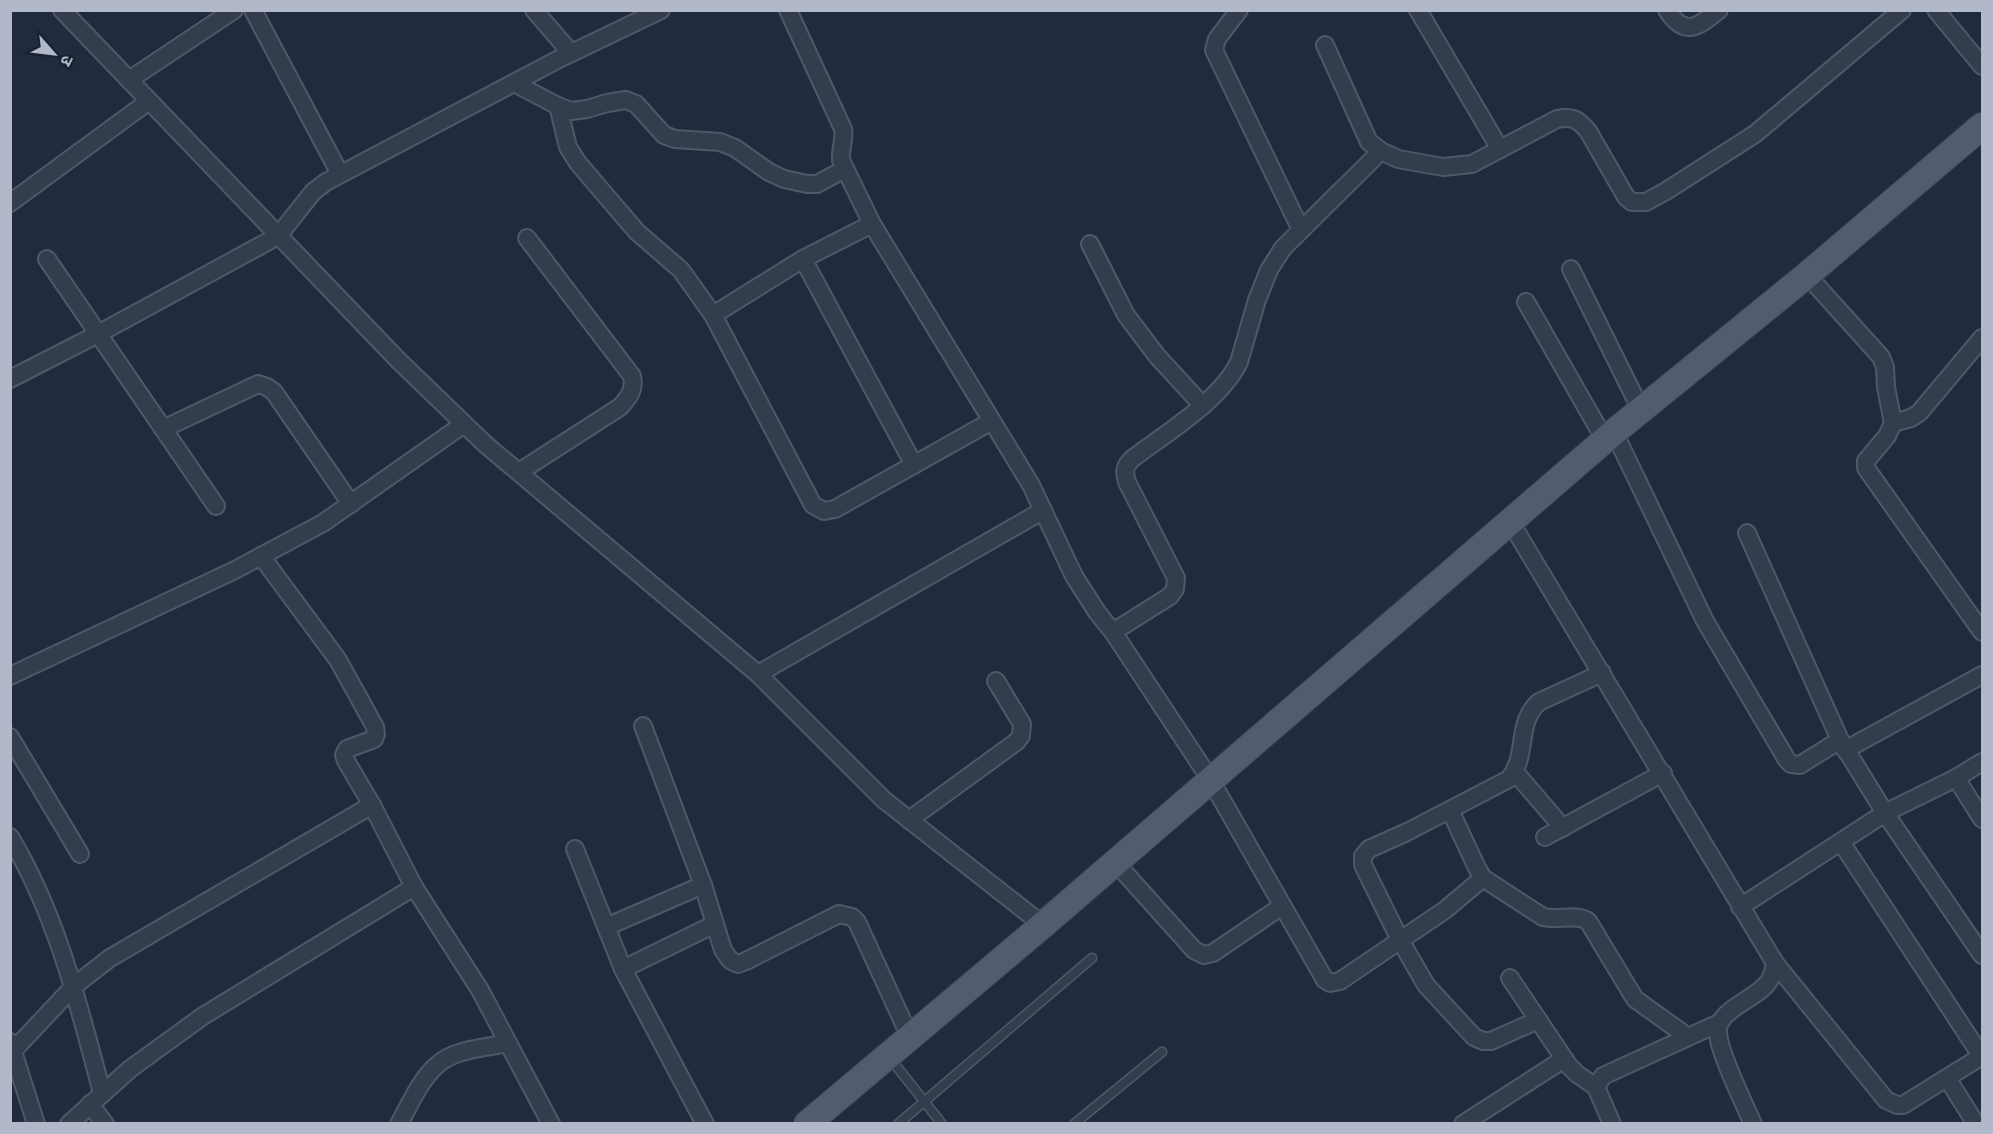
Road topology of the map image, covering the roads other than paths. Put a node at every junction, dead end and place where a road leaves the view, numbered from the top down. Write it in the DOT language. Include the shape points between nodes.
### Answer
graph roads {
  1 [pos="62,10"];
  2 [pos="234,10"];
  3 [pos="253,10"];
  4 [pos="534,10"];
  5 [pos="661,10"];
  6 [pos="788,10"];
  7 [pos="1239,10"];
  8 [pos="1418,10"];
  9 [pos="1667,10"];
  10 [pos="1719,10"];
  11 [pos="1902,10"];
  12 [pos="1936,10"];
  13 [pos="1325,45"];
  14 [pos="572,53"];
  15 [pos="1983,66"];
  16 [pos="129,80"];
  17 [pos="514,82"];
  18 [pos="149,101"];
  19 [pos="558,106"];
  20 [pos="1983,126"];
  21 [pos="1500,149"];
  22 [pos="1381,151"];
  23 [pos="845,169"];
  24 [pos="340,174"];
  25 [pos="10,203"];
  26 [pos="872,224"];
  27 [pos="1301,230"];
  28 [pos="278,236"];
  29 [pos="527,238"];
  30 [pos="1089,244"];
  31 [pos="803,259"];
  32 [pos="47,260"];
  33 [pos="1570,269"];
  34 [pos="1807,275"];
  35 [pos="1526,302"];
  36 [pos="713,315"];
  37 [pos="98,334"];
  38 [pos="1983,338"];
  39 [pos="10,379"];
  40 [pos="1203,406"];
  41 [pos="1641,410"];
  42 [pos="990,422"];
  43 [pos="1893,423"];
  44 [pos="464,424"];
  45 [pos="163,429"];
  46 [pos="1610,436"];
  47 [pos="914,465"];
  48 [pos="519,472"];
  49 [pos="351,504"];
  50 [pos="216,506"];
  51 [pos="1042,511"];
  52 [pos="1511,522"];
  53 [pos="1747,533"];
  54 [pos="261,556"];
  55 [pos="1113,632"];
  56 [pos="1983,632"];
  57 [pos="1602,673"];
  58 [pos="758,674"];
  59 [pos="1983,675"];
  60 [pos="10,676"];
  61 [pos="996,681"];
  62 [pos="643,726"];
  63 [pos="10,737"];
  64 [pos="1842,745"];
  65 [pos="1983,762"];
  66 [pos="1515,772"];
  67 [pos="1662,773"];
  68 [pos="1956,778"];
  69 [pos="1210,779"];
  70 [pos="372,805"];
  71 [pos="1450,810"];
  72 [pos="1885,813"];
  73 [pos="1983,819"];
  74 [pos="909,820"];
  75 [pos="1563,828"];
  76 [pos="10,837"];
  77 [pos="1545,837"];
  78 [pos="1841,842"];
  79 [pos="575,849"];
  80 [pos="80,854"];
  81 [pos="1115,862"];
  82 [pos="1483,878"];
  83 [pos="703,885"];
  84 [pos="414,887"];
  85 [pos="1282,906"];
  86 [pos="1740,907"];
  87 [pos="715,924"];
  88 [pos="1043,925"];
  89 [pos="606,927"];
  90 [pos="1400,940"];
  91 [pos="1983,955"];
  92 [pos="1092,958"];
  93 [pos="1775,963"];
  94 [pos="623,969"];
  95 [pos="1510,978"];
  96 [pos="74,986"];
  97 [pos="1538,1020"];
  98 [pos="1719,1023"];
  99 [pos="910,1037"];
  100 [pos="1688,1037"];
  101 [pos="508,1043"];
  102 [pos="12,1046"];
  103 [pos="1162,1052"];
  104 [pos="888,1055"];
  105 [pos="1982,1057"];
  106 [pos="1564,1059"];
  107 [pos="1947,1078"];
  108 [pos="1596,1087"];
  109 [pos="96,1098"];
  110 [pos="924,1101"];
  111 [pos="36,1124"];
  112 [pos="69,1124"];
  113 [pos="105,1124"];
  114 [pos="399,1124"];
  115 [pos="551,1124"];
  116 [pos="705,1124"];
  117 [pos="807,1124"];
  118 [pos="898,1124"];
  119 [pos="942,1124"];
  120 [pos="1074,1124"];
  121 [pos="1463,1124"];
  122 [pos="1612,1124"];
  123 [pos="1753,1124"];
  124 [pos="1976,1124"];
  1 -- 16 [label="street"];
  2 -- 16 [label="street"];
  3 -- 24 [label="street"];
  4 -- 14 [label="street"];
  5 -- 14 [label="street"];
  6 -- 23 [label="street" via="843,129 840,150"];
  7 -- 27 [label="street" via="1217,39 1214,50"];
  8 -- 21 [label="street"];
  9 -- 10 [label="street" via="1678,25 1688,28 1701,24"];
  11 -- 21 [label="street" via="1755,134 1646,202 1628,200 1588,131 1570,117 1557,119"];
  12 -- 15 [label="street"];
  13 -- 22 [label="street" via="1369,142"];
  14 -- 17 [label="street"];
  16 -- 18 [label="street"];
  17 -- 19 [label="street"];
  17 -- 24 [label="street"];
  18 -- 25 [label="street"];
  18 -- 28 [label="street"];
  19 -- 23 [label="street" via="571,111 587,110 626,100 636,104 664,135 720,142 769,172 807,184 817,184"];
  19 -- 36 [label="street" via="567,147 578,163 637,232 681,270"];
  20 -- 34 [label="main road"];
  21 -- 22 [label="street" via="1472,164 1443,167 1398,159"];
  22 -- 27 [label="street"];
  23 -- 26 [label="street"];
  24 -- 28 [label="street" via="313,192"];
  26 -- 31 [label="street"];
  26 -- 42 [label="street"];
  27 -- 40 [label="street" via="1269,270 1235,371"];
  28 -- 37 [label="street"];
  28 -- 44 [label="street"];
  29 -- 48 [label="street" via="632,376 634,385 620,407"];
  30 -- 40 [label="street" via="1126,315"];
  31 -- 36 [label="street"];
  31 -- 47 [label="street"];
  32 -- 37 [label="street"];
  33 -- 41 [label="street"];
  34 -- 41 [label="main road"];
  34 -- 43 [label="street" via="1881,357"];
  35 -- 46 [label="street"];
  36 -- 47 [label="street" via="813,505 824,511 835,509"];
  37 -- 39 [label="street"];
  37 -- 45 [label="street"];
  38 -- 43 [label="street" via="1919,413"];
  40 -- 55 [label="street" via="1126,465 1127,482 1177,583 1170,596"];
  41 -- 46 [label="main road"];
  42 -- 47 [label="street"];
  42 -- 51 [label="street"];
  43 -- 56 [label="street" via="1866,461 1866,468"];
  44 -- 48 [label="street"];
  44 -- 49 [label="street"];
  45 -- 49 [label="street" via="258,384 267,387"];
  45 -- 50 [label="street"];
  46 -- 52 [label="main road"];
  46 -- 64 [label="street" via="1705,621 1787,760 1800,765"];
  48 -- 58 [label="street"];
  49 -- 54 [label="street"];
  51 -- 55 [label="street" via="1074,576"];
  51 -- 58 [label="street"];
  52 -- 57 [label="street"];
  52 -- 69 [label="main road"];
  53 -- 64 [label="street"];
  54 -- 60 [label="street"];
  54 -- 70 [label="street" via="338,660 375,727 374,739 347,749 344,754"];
  55 -- 69 [label="street"];
  57 -- 66 [label="street" via="1532,708"];
  57 -- 67 [label="street"];
  58 -- 74 [label="street"];
  59 -- 64 [label="street"];
  61 -- 74 [label="street" via="1022,724 1021,736"];
  62 -- 83 [label="street"];
  63 -- 80 [label="street"];
  64 -- 72 [label="street"];
  65 -- 68 [label="street"];
  66 -- 71 [label="street" via="1509,779"];
  66 -- 75 [label="street"];
  67 -- 75 [label="street"];
  67 -- 86 [label="street"];
  68 -- 72 [label="street"];
  68 -- 73 [label="street"];
  69 -- 81 [label="main road"];
  69 -- 85 [label="street"];
  70 -- 84 [label="street"];
  70 -- 96 [label="street" via="110,958"];
  71 -- 82 [label="street"];
  71 -- 90 [label="street" via="1369,849 1363,856 1363,864"];
  72 -- 78 [label="street"];
  72 -- 91 [label="street"];
  74 -- 88 [label="street"];
  75 -- 77 [label="street"];
  76 -- 96 [label="street" via="35,882"];
  78 -- 86 [label="street"];
  78 -- 105 [label="street"];
  79 -- 89 [label="street"];
  81 -- 85 [label="street" via="1194,950 1204,955 1213,953"];
  81 -- 88 [label="main road"];
  82 -- 90 [label="street"];
  82 -- 100 [label="street" via="1543,918 1581,917 1588,921 1635,999"];
  83 -- 87 [label="street"];
  83 -- 89 [label="street"];
  84 -- 101 [label="street" via="480,990"];
  84 -- 109 [label="street" via="203,1016"];
  85 -- 90 [label="street" via="1325,980 1330,982 1340,981"];
  86 -- 93 [label="street"];
  87 -- 94 [label="street"];
  87 -- 99 [label="street" via="723,950 738,964 839,914 852,916"];
  88 -- 99 [label="main road"];
  89 -- 94 [label="street"];
  90 -- 97 [label="street" via="1426,985 1474,1037 1491,1041"];
  92 -- 110 [label="lane"];
  93 -- 98 [label="street" via="1769,982"];
  93 -- 107 [label="street" via="1886,1100 1903,1105"];
  94 -- 116 [label="street"];
  95 -- 97 [label="street"];
  96 -- 102 [label="street"];
  96 -- 109 [label="street"];
  97 -- 106 [label="street"];
  98 -- 100 [label="street"];
  98 -- 123 [label="street" via="1721,1047"];
  99 -- 104 [label="main road"];
  100 -- 108 [label="street" via="1604,1076"];
  101 -- 114 [label="street" via="463,1052 438,1063"];
  101 -- 115 [label="street"];
  102 -- 111 [label="street"];
  103 -- 120 [label="lane"];
  104 -- 110 [label="lane"];
  104 -- 117 [label="main road"];
  105 -- 107 [label="street"];
  106 -- 108 [label="street"];
  106 -- 121 [label="street"];
  107 -- 124 [label="street"];
  108 -- 122 [label="street"];
  109 -- 112 [label="street"];
  109 -- 113 [label="street"];
  110 -- 118 [label="lane"];
  110 -- 119 [label="lane"];
}
